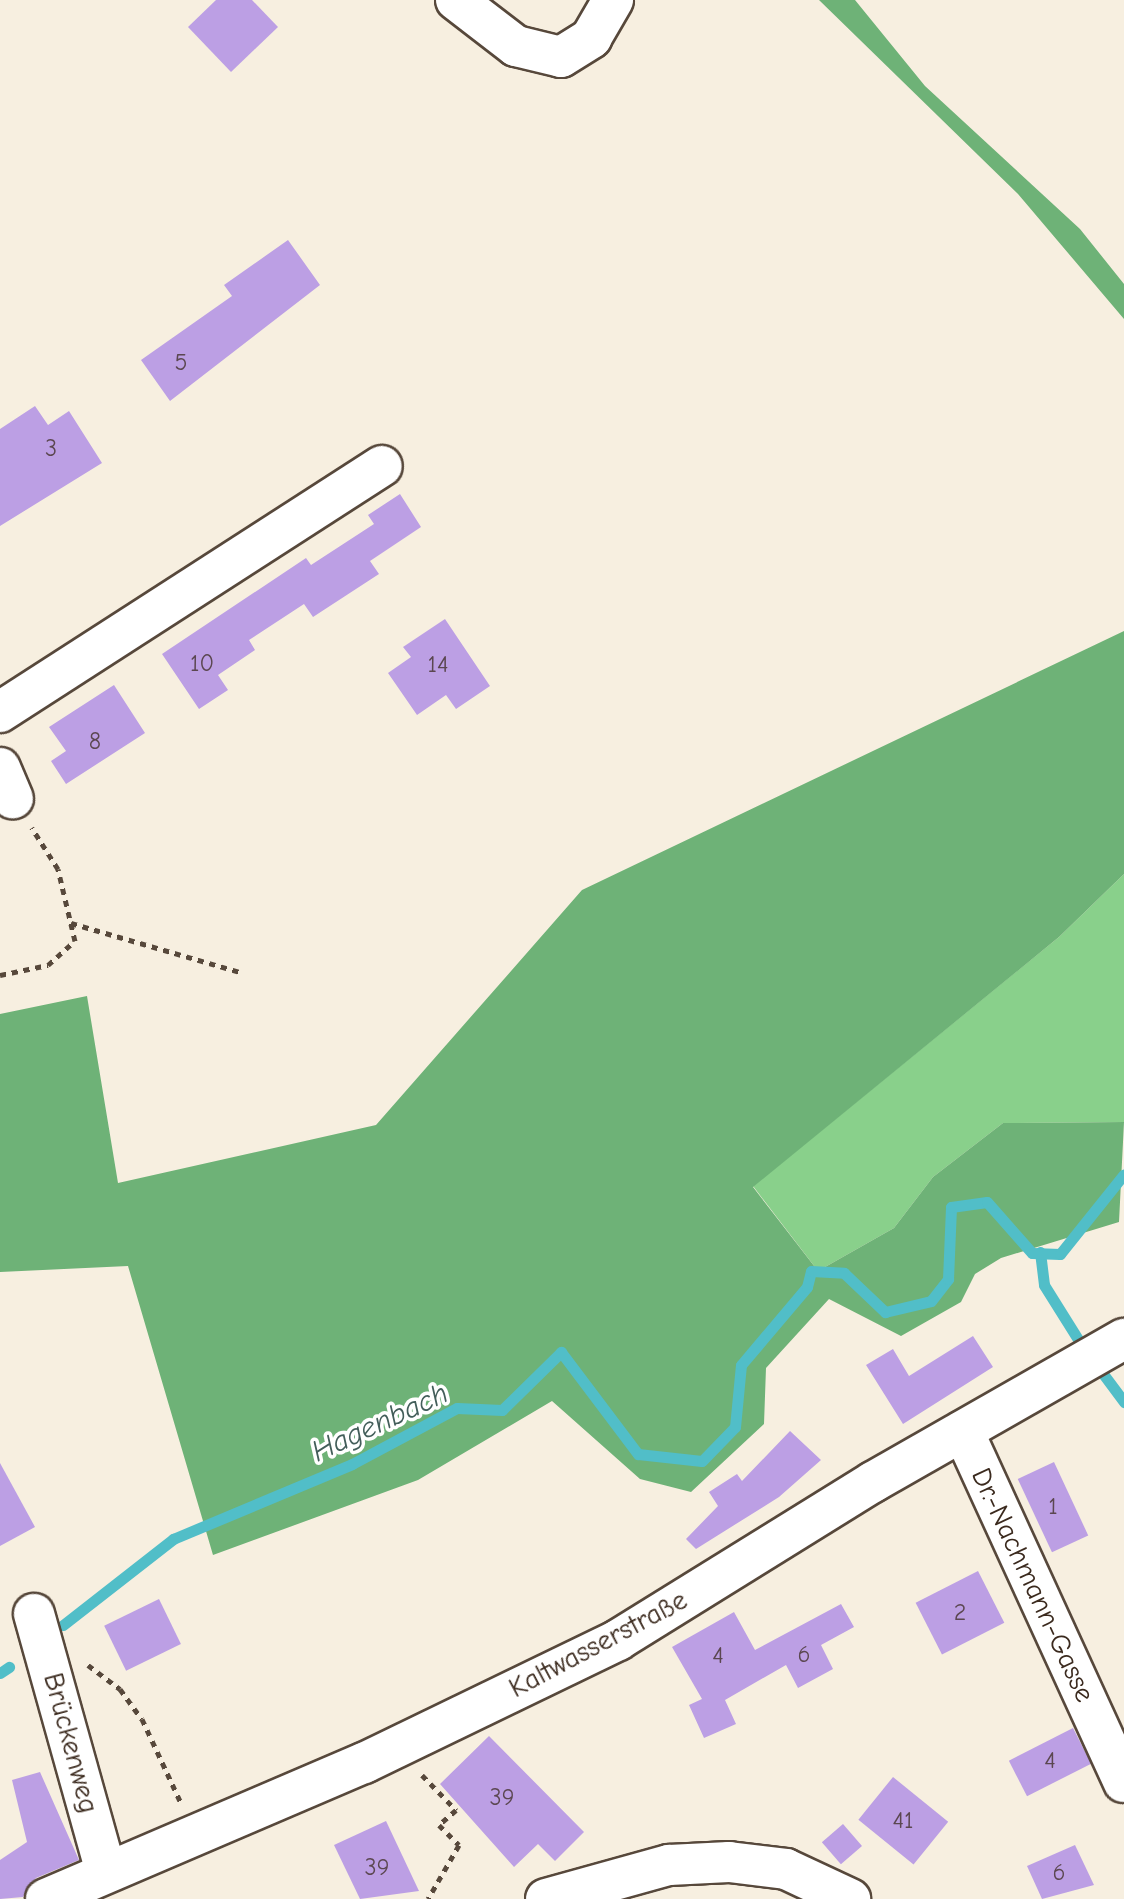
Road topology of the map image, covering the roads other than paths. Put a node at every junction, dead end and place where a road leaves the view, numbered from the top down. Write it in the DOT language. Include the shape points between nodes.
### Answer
graph roads {
  1 [pos="456,0"];
  2 [pos="613,0"];
  3 [pos="381,466"];
  4 [pos="0,712"];
  5 [pos="1124,1339"];
  6 [pos="963,1431"];
  7 [pos="34,1614"];
  8 [pos="1124,1782"];
  9 [pos="106,1872"];
  10 [pos="46,1899"];
  11 [pos="546,1899"];
  12 [pos="850,1899"];
  1 -- 2 [label="street" via="516,46 561,57 591,38"];
  3 -- 4 [label="street"];
  5 -- 6 [label="street, Kaltwasserstraße"];
  6 -- 8 [label="street, Dr.-Nachmann-Gasse"];
  6 -- 9 [label="street, Kaltwasserstraße" via="618,1640 395,1748"];
  7 -- 9 [label="street, Brückenweg"];
  9 -- 10 [label="street, Kaltwasserstraße"];
  11 -- 12 [label="street" via="669,1865 729,1862 786,1869"];
}
